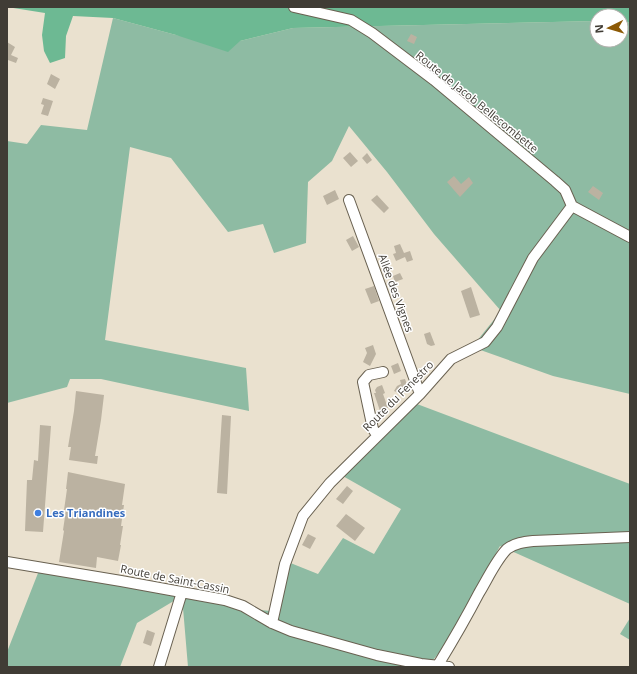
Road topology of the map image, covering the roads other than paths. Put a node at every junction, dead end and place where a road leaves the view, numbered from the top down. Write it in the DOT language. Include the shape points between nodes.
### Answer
graph roads {
  1 [pos="294,7"];
  2 [pos="349,200"];
  3 [pos="572,206"];
  4 [pos="630,237"];
  5 [pos="383,372"];
  6 [pos="420,394"];
  7 [pos="377,435"];
  8 [pos="630,537"];
  9 [pos="7,562"];
  10 [pos="182,592"];
  11 [pos="272,623"];
  12 [pos="421,665"];
  13 [pos="438,665"];
  14 [pos="159,667"];
  15 [pos="449,667"];
  1 -- 3 [label="street, Route de Jacob Bellecombette" via="351,20 372,33 434,80 555,181 564,190"];
  2 -- 6 [label="street, Allée des Vignes"];
  3 -- 4 [label="street"];
  3 -- 6 [label="street, Route du Fenestro" via="533,258 497,327 485,342 451,359"];
  5 -- 7 [label="street" via="369,375 363,382 373,429"];
  6 -- 7 [label="street, Route du Fenestro"];
  7 -- 11 [label="street, Route du Fenestro" via="330,483 303,516 285,564"];
  8 -- 13 [label="street" via="533,541 513,546 498,562"];
  9 -- 10 [label="street, Route de Saint-Cassin"];
  10 -- 11 [label="street, Route de Saint-Cassin" via="234,602"];
  10 -- 14 [label="street"];
  11 -- 12 [label="street, Route de Saint-Cassin" via="291,631"];
  12 -- 13 [label="street, Route de Saint-Cassin"];
  13 -- 15 [label="street, Route de Saint-Cassin"];
}
